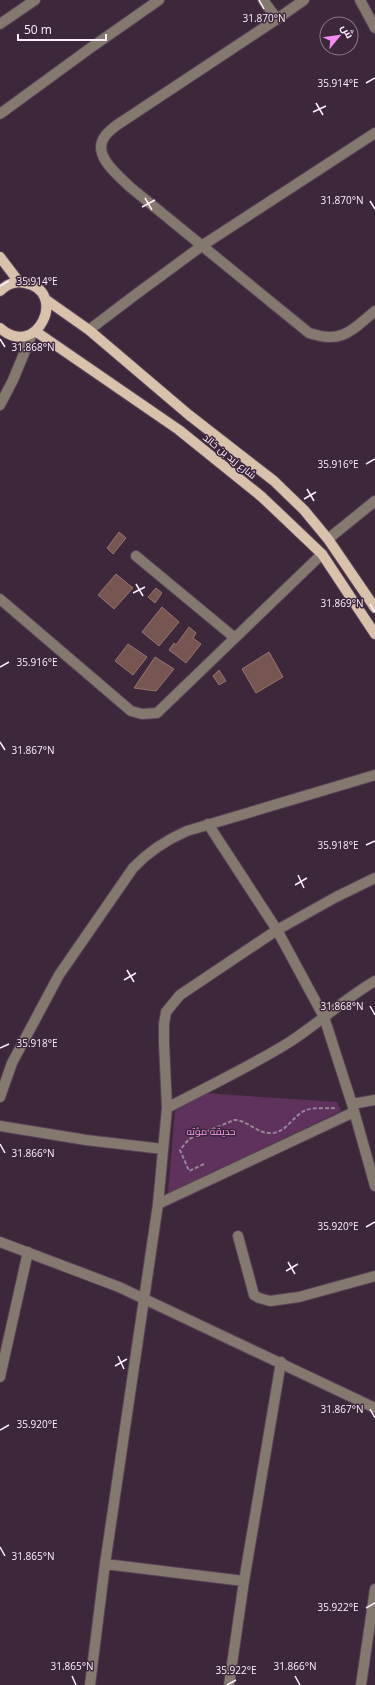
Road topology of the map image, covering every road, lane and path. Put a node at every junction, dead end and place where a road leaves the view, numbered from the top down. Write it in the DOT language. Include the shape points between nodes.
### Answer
graph roads {
  1 [pos="35,0"];
  2 [pos="159,0"];
  3 [pos="263,0"];
  4 [pos="304,0"];
  5 [pos="360,0"];
  6 [pos="277,19"];
  7 [pos="0,24"];
  8 [pos="375,28"];
  9 [pos="0,114"];
  10 [pos="375,133"];
  11 [pos="203,245"];
  12 [pos="0,257"];
  13 [pos="19,282"];
  14 [pos="0,291"];
  15 [pos="45,299"];
  16 [pos="375,311"];
  17 [pos="0,328"];
  18 [pos="89,330"];
  19 [pos="33,332"];
  20 [pos="0,405"];
  21 [pos="375,501"];
  22 [pos="328,539"];
  23 [pos="322,554"];
  24 [pos="136,556"];
  25 [pos="0,599"];
  26 [pos="375,608"];
  27 [pos="375,634"];
  28 [pos="234,638"];
  29 [pos="375,775"];
  30 [pos="208,824"];
  31 [pos="375,878"];
  32 [pos="277,930"];
  33 [pos="375,981"];
  34 [pos="324,1017"];
  35 [pos="0,1097"];
  36 [pos="375,1100"];
  37 [pos="340,1107"];
  38 [pos="167,1108"];
  39 [pos="353,1108"];
  40 [pos="0,1126"];
  41 [pos="163,1149"];
  42 [pos="204,1164"];
  43 [pos="375,1186"];
  44 [pos="158,1204"];
  45 [pos="238,1236"];
  46 [pos="0,1242"];
  47 [pos="28,1252"];
  48 [pos="375,1276"];
  49 [pos="144,1299"];
  50 [pos="281,1362"];
  51 [pos="0,1377"];
  52 [pos="375,1408"];
  53 [pos="105,1564"];
  54 [pos="244,1581"];
  55 [pos="375,1589"];
  56 [pos="90,1685"];
  57 [pos="229,1685"];
  58 [pos="361,1685"];
  1 -- 7 [label="street"];
  2 -- 9 [label="street"];
  3 -- 6 [label="street"];
  4 -- 6 [label="street"];
  5 -- 8 [label="street"];
  6 -- 11 [label="street" via="117,125 105,135 101,143 106,162 130,187"];
  10 -- 11 [label="street"];
  11 -- 16 [label="street" via="309,333 322,337 336,337 348,333"];
  11 -- 18 [label="street"];
  12 -- 13 [label="main road"];
  13 -- 14 [label="main road" via="7,285"];
  13 -- 15 [label="main road, شارع زيد بن خالد" via="29,283 37,288"];
  15 -- 18 [label="main road, شارع زيد بن خالد"];
  15 -- 19 [label="main road" via="46,317"];
  17 -- 19 [label="main road" via="12,335 25,336"];
  18 -- 22 [label="main road, شارع زيد بن خالد" via="189,415 274,481 304,510"];
  19 -- 20 [label="street"];
  19 -- 23 [label="main road, شارع زيد بن خالد" via="179,430 262,497"];
  21 -- 22 [label="street"];
  22 -- 26 [label="main road, شارع زيد بن خالد"];
  23 -- 27 [label="main road, شارع زيد بن خالد"];
  23 -- 28 [label="street"];
  24 -- 28 [label="street"];
  25 -- 28 [label="street" via="131,711 142,714 157,713"];
  29 -- 30 [label="street"];
  30 -- 32 [label="street"];
  30 -- 35 [label="street" via="170,838 133,868 59,975 12,1064"];
  31 -- 32 [label="street"];
  32 -- 34 [label="street"];
  32 -- 38 [label="street" via="194,985 169,1007 164,1024"];
  33 -- 34 [label="street"];
  34 -- 38 [label="street" via="288,1043"];
  34 -- 39 [label="street"];
  36 -- 39 [label="street"];
  37 -- 42 [label="path" via="312,1108 295,1117 280,1132 260,1132 241,1120 234,1120 189,1139 180,1150 189,1171"];
  38 -- 41 [label="street"];
  39 -- 43 [label="street"];
  39 -- 44 [label="street"];
  40 -- 41 [label="street"];
  41 -- 44 [label="street"];
  44 -- 49 [label="street"];
  45 -- 48 [label="street" via="254,1295 265,1300 299,1297"];
  46 -- 47 [label="street"];
  47 -- 49 [label="street"];
  47 -- 51 [label="street"];
  49 -- 50 [label="street"];
  49 -- 53 [label="street"];
  50 -- 52 [label="street"];
  50 -- 54 [label="street"];
  53 -- 54 [label="street"];
  53 -- 56 [label="street"];
  54 -- 57 [label="street"];
  55 -- 58 [label="street"];
}
